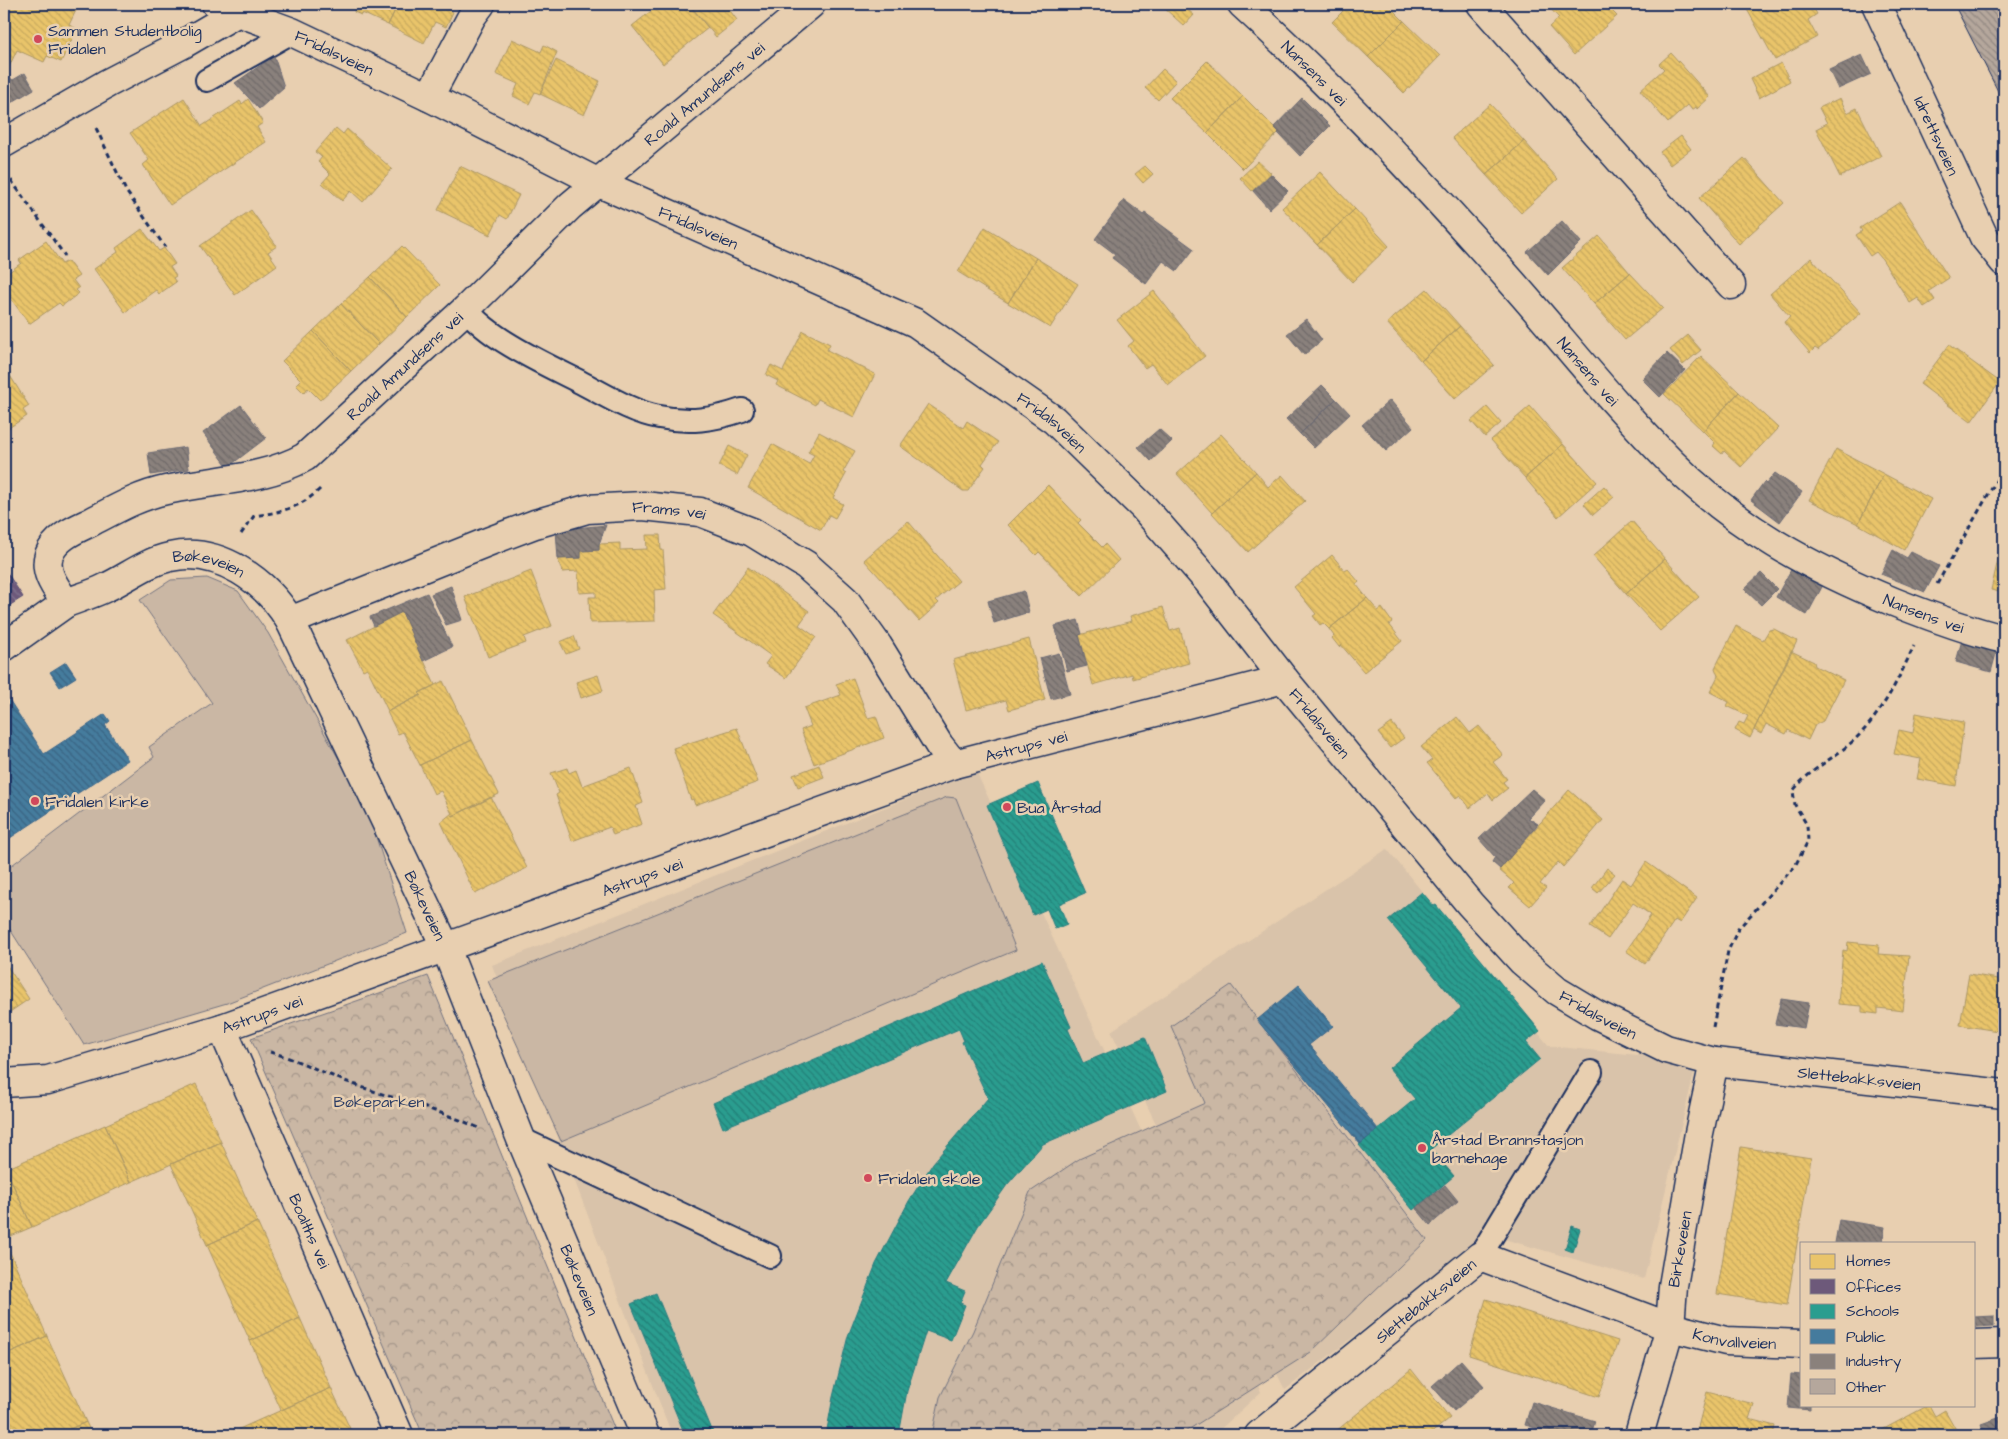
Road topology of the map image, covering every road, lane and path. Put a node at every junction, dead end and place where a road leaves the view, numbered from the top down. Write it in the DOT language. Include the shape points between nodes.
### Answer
graph roads {
  1 [pos="481,4"];
  2 [pos="811,4"];
  3 [pos="1242,4"];
  4 [pos="1481,4"];
  5 [pos="1876,4"];
  6 [pos="236,7"];
  7 [pos="292,32"];
  8 [pos="208,80"];
  9 [pos="429,97"];
  10 [pos="96,127"];
  11 [pos="4,142"];
  12 [pos="11,180"];
  13 [pos="597,182"];
  14 [pos="165,247"];
  15 [pos="65,256"];
  16 [pos="2004,262"];
  17 [pos="1730,285"];
  18 [pos="466,309"];
  19 [pos="742,410"];
  20 [pos="2004,467"];
  21 [pos="315,494"];
  22 [pos="242,533"];
  23 [pos="1932,593"];
  24 [pos="66,603"];
  25 [pos="290,621"];
  26 [pos="1917,637"];
  27 [pos="2004,639"];
  28 [pos="4,647"];
  29 [pos="1284,680"];
  30 [pos="954,764"];
  31 [pos="445,946"];
  32 [pos="1713,1028"];
  33 [pos="225,1034"];
  34 [pos="1714,1062"];
  35 [pos="1591,1072"];
  36 [pos="4,1083"];
  37 [pos="2004,1094"];
  38 [pos="521,1140"];
  39 [pos="770,1256"];
  40 [pos="1480,1256"];
  41 [pos="1670,1327"];
  42 [pos="2004,1343"];
  43 [pos="1800,1344"];
  44 [pos="1976,1344"];
  45 [pos="399,1435"];
  46 [pos="644,1435"];
  47 [pos="1260,1435"];
  48 [pos="1639,1435"];
  1 -- 9 [label="street"];
  2 -- 13 [label="street, Roald Amundsens vei"];
  3 -- 27 [label="street, Nansens vei" via="1389,147 1632,420 1673,464 1718,503 1774,545 1839,579 1925,614"];
  4 -- 17 [label="street"];
  5 -- 16 [label="street, Idrettsveien" via="1984,237"];
  6 -- 7 [label="street, Fridalsveien"];
  6 -- 11 [label="street"];
  7 -- 8 [label="lane"];
  7 -- 9 [label="street, Fridalsveien"];
  9 -- 13 [label="street, Fridalsveien"];
  10 -- 14 [label="path" via="126,191"];
  12 -- 15 [label="path"];
  13 -- 18 [label="street, Roald Amundsens vei"];
  13 -- 29 [label="street, Fridalsveien" via="916,323 1054,420 1144,508 1207,580"];
  18 -- 19 [label="lane" via="485,327 522,352 632,409 658,417 692,421 717,419"];
  18 -- 24 [label="street, Roald Amundsens vei" via="317,447 292,465 137,498 70,532 49,556 49,577"];
  20 -- 23 [label="path"];
  21 -- 22 [label="path" via="293,509 254,516"];
  24 -- 25 [label="street, Bøkeveien" via="106,588 171,556 198,556 227,563 256,580 280,603"];
  24 -- 28 [label="street"];
  25 -- 30 [label="street, Frams vei" via="535,524 587,509 643,506 700,512 752,532 806,565 845,600"];
  25 -- 31 [label="street, Bøkeveien"];
  26 -- 32 [label="path" via="1899,678 1866,728 1793,791 1795,805 1807,825 1808,841 1796,866 1738,929 1728,951"];
  29 -- 30 [label="street, Astrups vei"];
  29 -- 34 [label="street, Fridalsveien" via="1470,904 1522,961 1557,991 1597,1015 1666,1049"];
  30 -- 31 [label="street, Astrups vei"];
  31 -- 33 [label="street, Astrups vei"];
  31 -- 38 [label="street, Bøkeveien"];
  33 -- 36 [label="street, Astrups vei" via="48,1080"];
  33 -- 38 [label="path" via="395,1100"];
  33 -- 45 [label="street, Boalths vei"];
  34 -- 37 [label="street, Slettebakksveien"];
  34 -- 41 [label="street, Birkeveien" via="1673,1286"];
  35 -- 40 [label="lane"];
  38 -- 39 [label="lane"];
  38 -- 46 [label="street, Bøkeveien"];
  40 -- 41 [label="street, Slettebakksveien"];
  40 -- 47 [label="street, Slettebakksveien"];
  41 -- 43 [label="street, Konvallveien" via="1726,1341"];
  41 -- 48 [label="street, Birkeveien"];
  42 -- 44 [label="street"];
}
